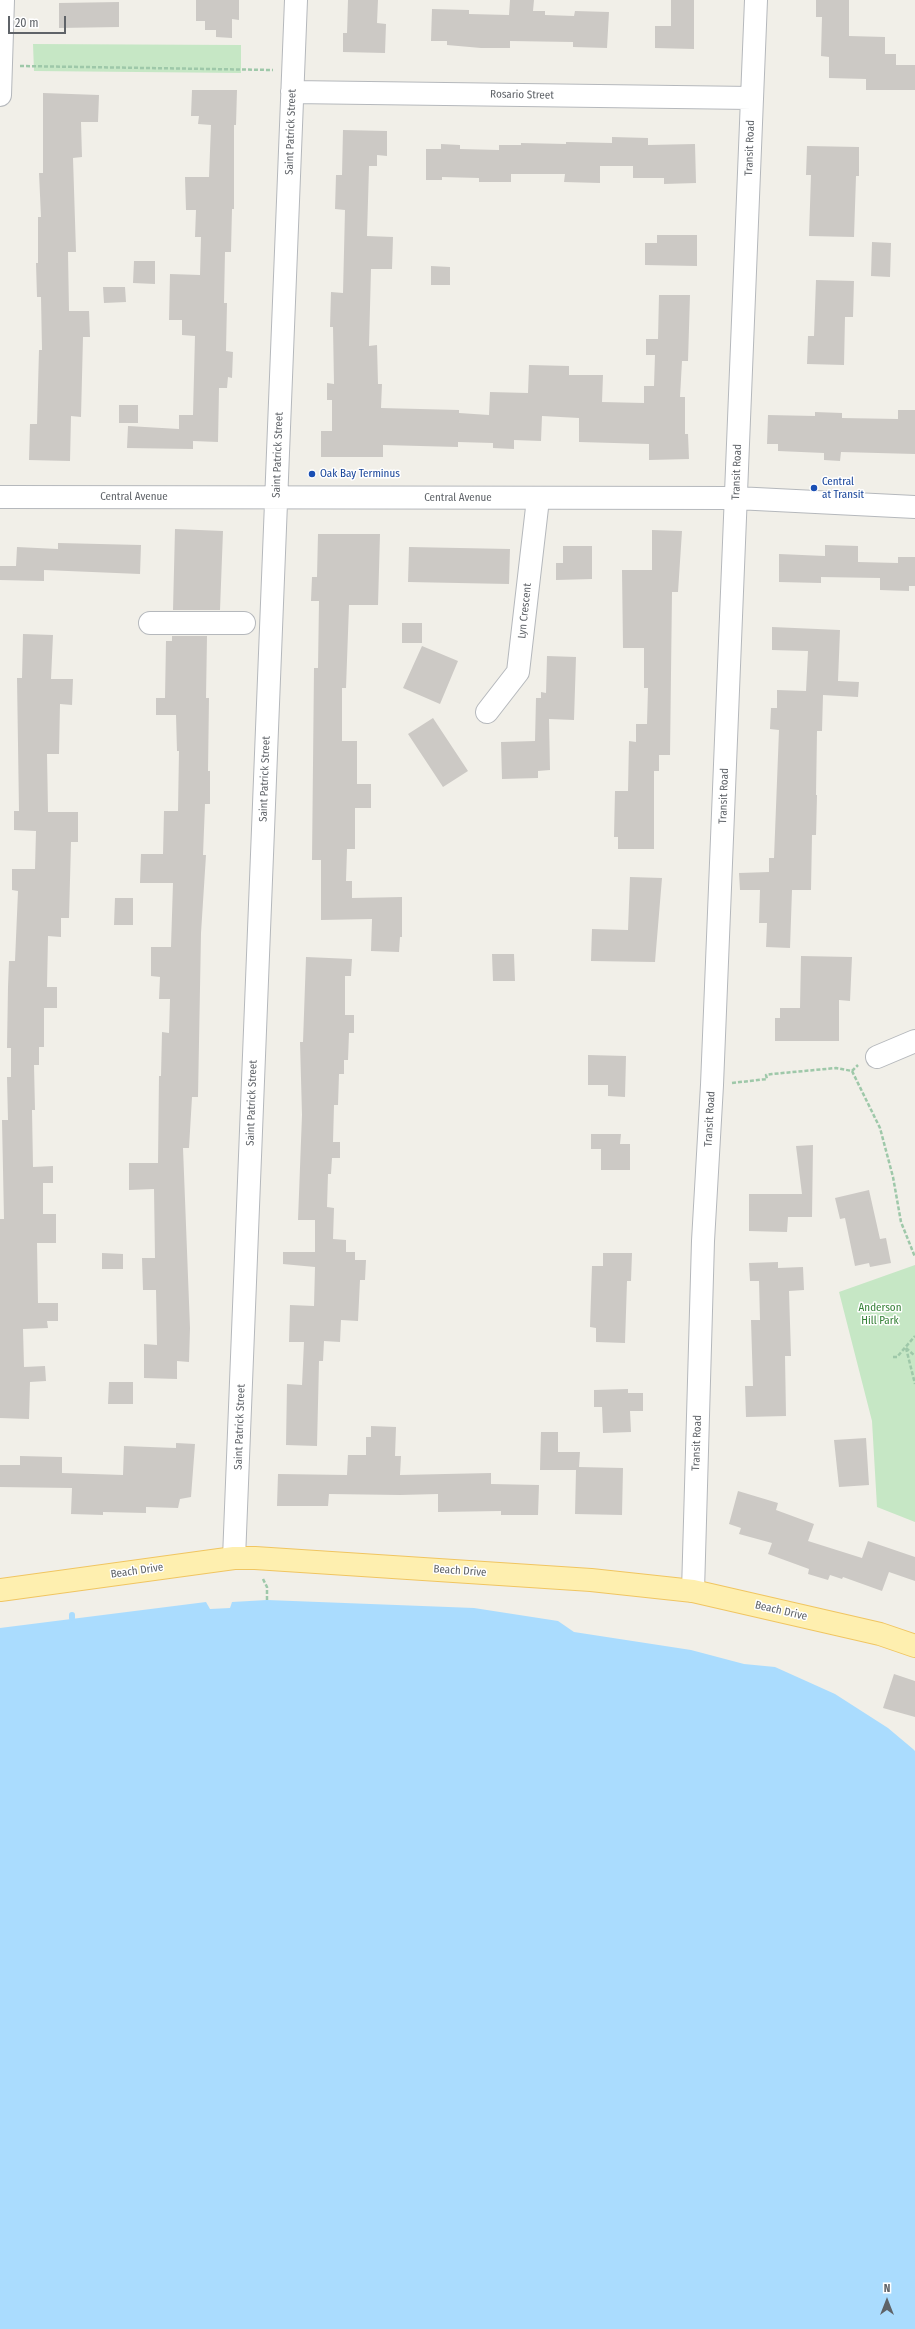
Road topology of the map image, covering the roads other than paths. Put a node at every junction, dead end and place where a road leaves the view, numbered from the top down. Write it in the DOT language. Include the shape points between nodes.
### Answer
graph roads {
  1 [pos="3,0"];
  2 [pos="296,0"];
  3 [pos="756,0"];
  4 [pos="292,92"];
  5 [pos="0,95"];
  6 [pos="752,98"];
  7 [pos="0,497"];
  8 [pos="276,498"];
  9 [pos="736,498"];
  10 [pos="538,499"];
  11 [pos="915,507"];
  12 [pos="150,623"];
  13 [pos="244,623"];
  14 [pos="487,712"];
  15 [pos="915,1041"];
  16 [pos="877,1057"];
  17 [pos="234,1558"];
  18 [pos="0,1590"];
  19 [pos="693,1591"];
  20 [pos="915,1646"];
  1 -- 5 [label="street"];
  2 -- 4 [label="street, Saint Patrick Street"];
  3 -- 6 [label="street, Transit Road"];
  4 -- 6 [label="street, Rosario Street"];
  4 -- 8 [label="street, Saint Patrick Street"];
  6 -- 9 [label="street, Transit Road"];
  7 -- 8 [label="street, Central Avenue"];
  8 -- 10 [label="street, Central Avenue"];
  8 -- 17 [label="street, Saint Patrick Street"];
  9 -- 10 [label="street, Central Avenue"];
  9 -- 11 [label="street, Central Avenue"];
  9 -- 19 [label="street, Transit Road" via="712,1085 703,1241"];
  10 -- 14 [label="street, Lyn Crescent" via="518,672"];
  12 -- 13 [label="street"];
  15 -- 16 [label="street"];
  17 -- 18 [label="main road, Beach Drive"];
  17 -- 19 [label="main road, Beach Drive" via="591,1580"];
  19 -- 20 [label="main road, Beach Drive" via="880,1634"];
}
